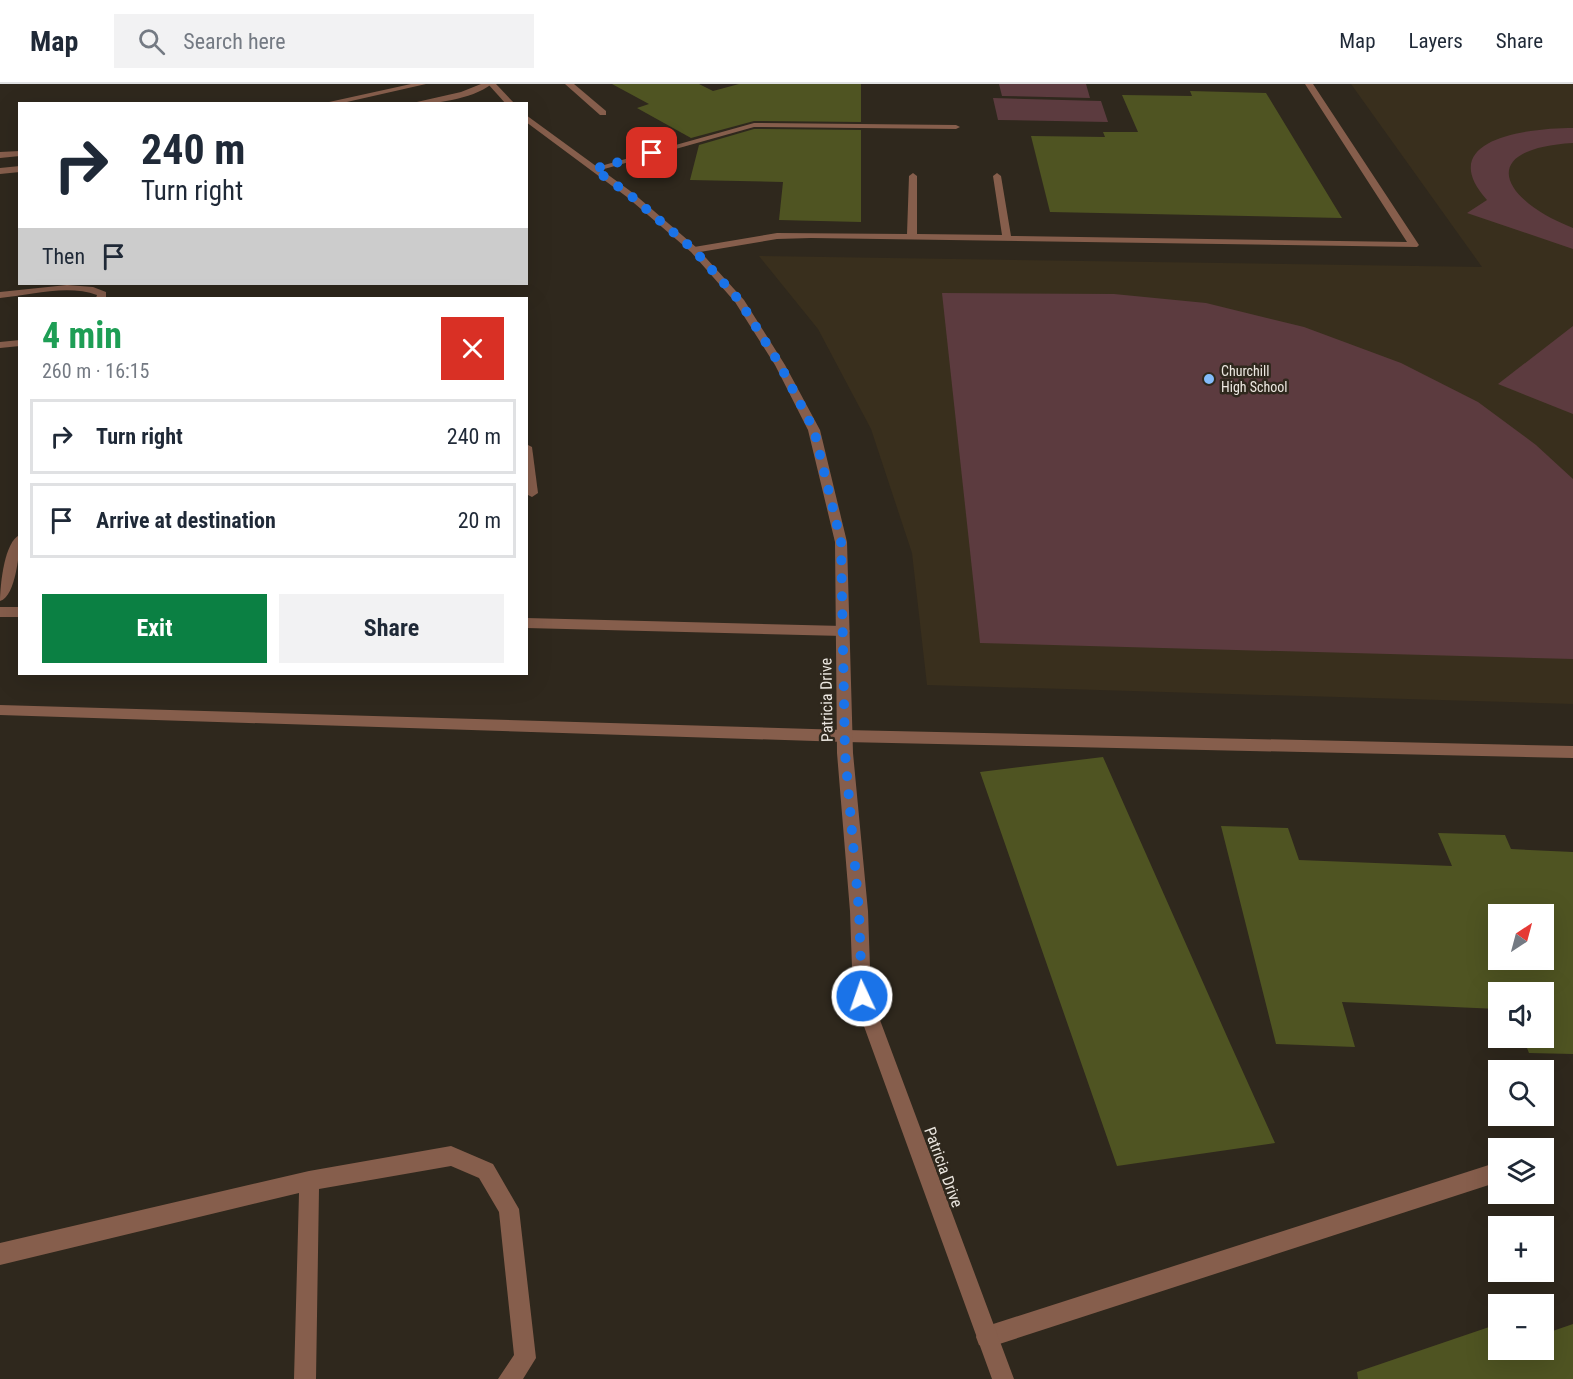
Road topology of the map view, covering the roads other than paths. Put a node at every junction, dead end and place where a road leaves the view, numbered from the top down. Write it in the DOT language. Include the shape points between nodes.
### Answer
graph roads {
  1 [pos="422,84"];
  2 [pos="490,84"];
  3 [pos="568,84"];
  4 [pos="1309,84"];
  5 [pos="334,102"];
  6 [pos="422,102"];
  7 [pos="509,102"];
  8 [pos="603,112"];
  9 [pos="528,119"];
  10 [pos="956,127"];
  11 [pos="18,153"];
  12 [pos="0,155"];
  13 [pos="18,169"];
  14 [pos="594,169"];
  15 [pos="0,171"];
  16 [pos="913,176"];
  17 [pos="997,176"];
  18 [pos="912,236"];
  19 [pos="1007,238"];
  20 [pos="694,250"];
  21 [pos="0,296"];
  22 [pos="101,297"];
  23 [pos="18,343"];
  24 [pos="0,345"];
  25 [pos="528,462"];
  26 [pos="532,493"];
  27 [pos="18,546"];
  28 [pos="0,597"];
  29 [pos="0,612"];
  30 [pos="18,612"];
  31 [pos="528,623"];
  32 [pos="843,631"];
  33 [pos="0,710"];
  34 [pos="845,736"];
  35 [pos="1573,752"];
  36 [pos="1488,1175"];
  37 [pos="309,1181"];
  38 [pos="0,1254"];
  39 [pos="987,1337"];
  40 [pos="305,1379"];
  41 [pos="509,1379"];
  42 [pos="1003,1379"];
  1 -- 5 [label="street"];
  2 -- 6 [label="street"];
  2 -- 7 [label="street"];
  3 -- 8 [label="street"];
  4 -- 19 [label="street" via="1414,245"];
  9 -- 14 [label="street, Patricia Drive"];
  10 -- 14 [label="street" via="754,125"];
  11 -- 12 [label="street"];
  13 -- 15 [label="street"];
  14 -- 20 [label="street, Patricia Drive"];
  16 -- 18 [label="street"];
  17 -- 19 [label="street"];
  18 -- 19 [label="street"];
  18 -- 20 [label="street" via="777,236"];
  20 -- 32 [label="street, Patricia Drive" via="739,300 780,365 814,430 841,542"];
  21 -- 22 [label="street" via="70,289 96,290"];
  23 -- 24 [label="street"];
  25 -- 26 [label="street"];
  27 -- 28 [label="street"];
  29 -- 30 [label="street"];
  31 -- 32 [label="street"];
  32 -- 34 [label="street, Patricia Drive"];
  33 -- 34 [label="street"];
  34 -- 35 [label="street"];
  34 -- 39 [label="street, Patricia Drive" via="862,996"];
  36 -- 39 [label="street"];
  37 -- 38 [label="street"];
  37 -- 40 [label="street"];
  37 -- 41 [label="street" via="451,1156 486,1171 509,1209 525,1358"];
  39 -- 42 [label="street, Patricia Drive"];
}
